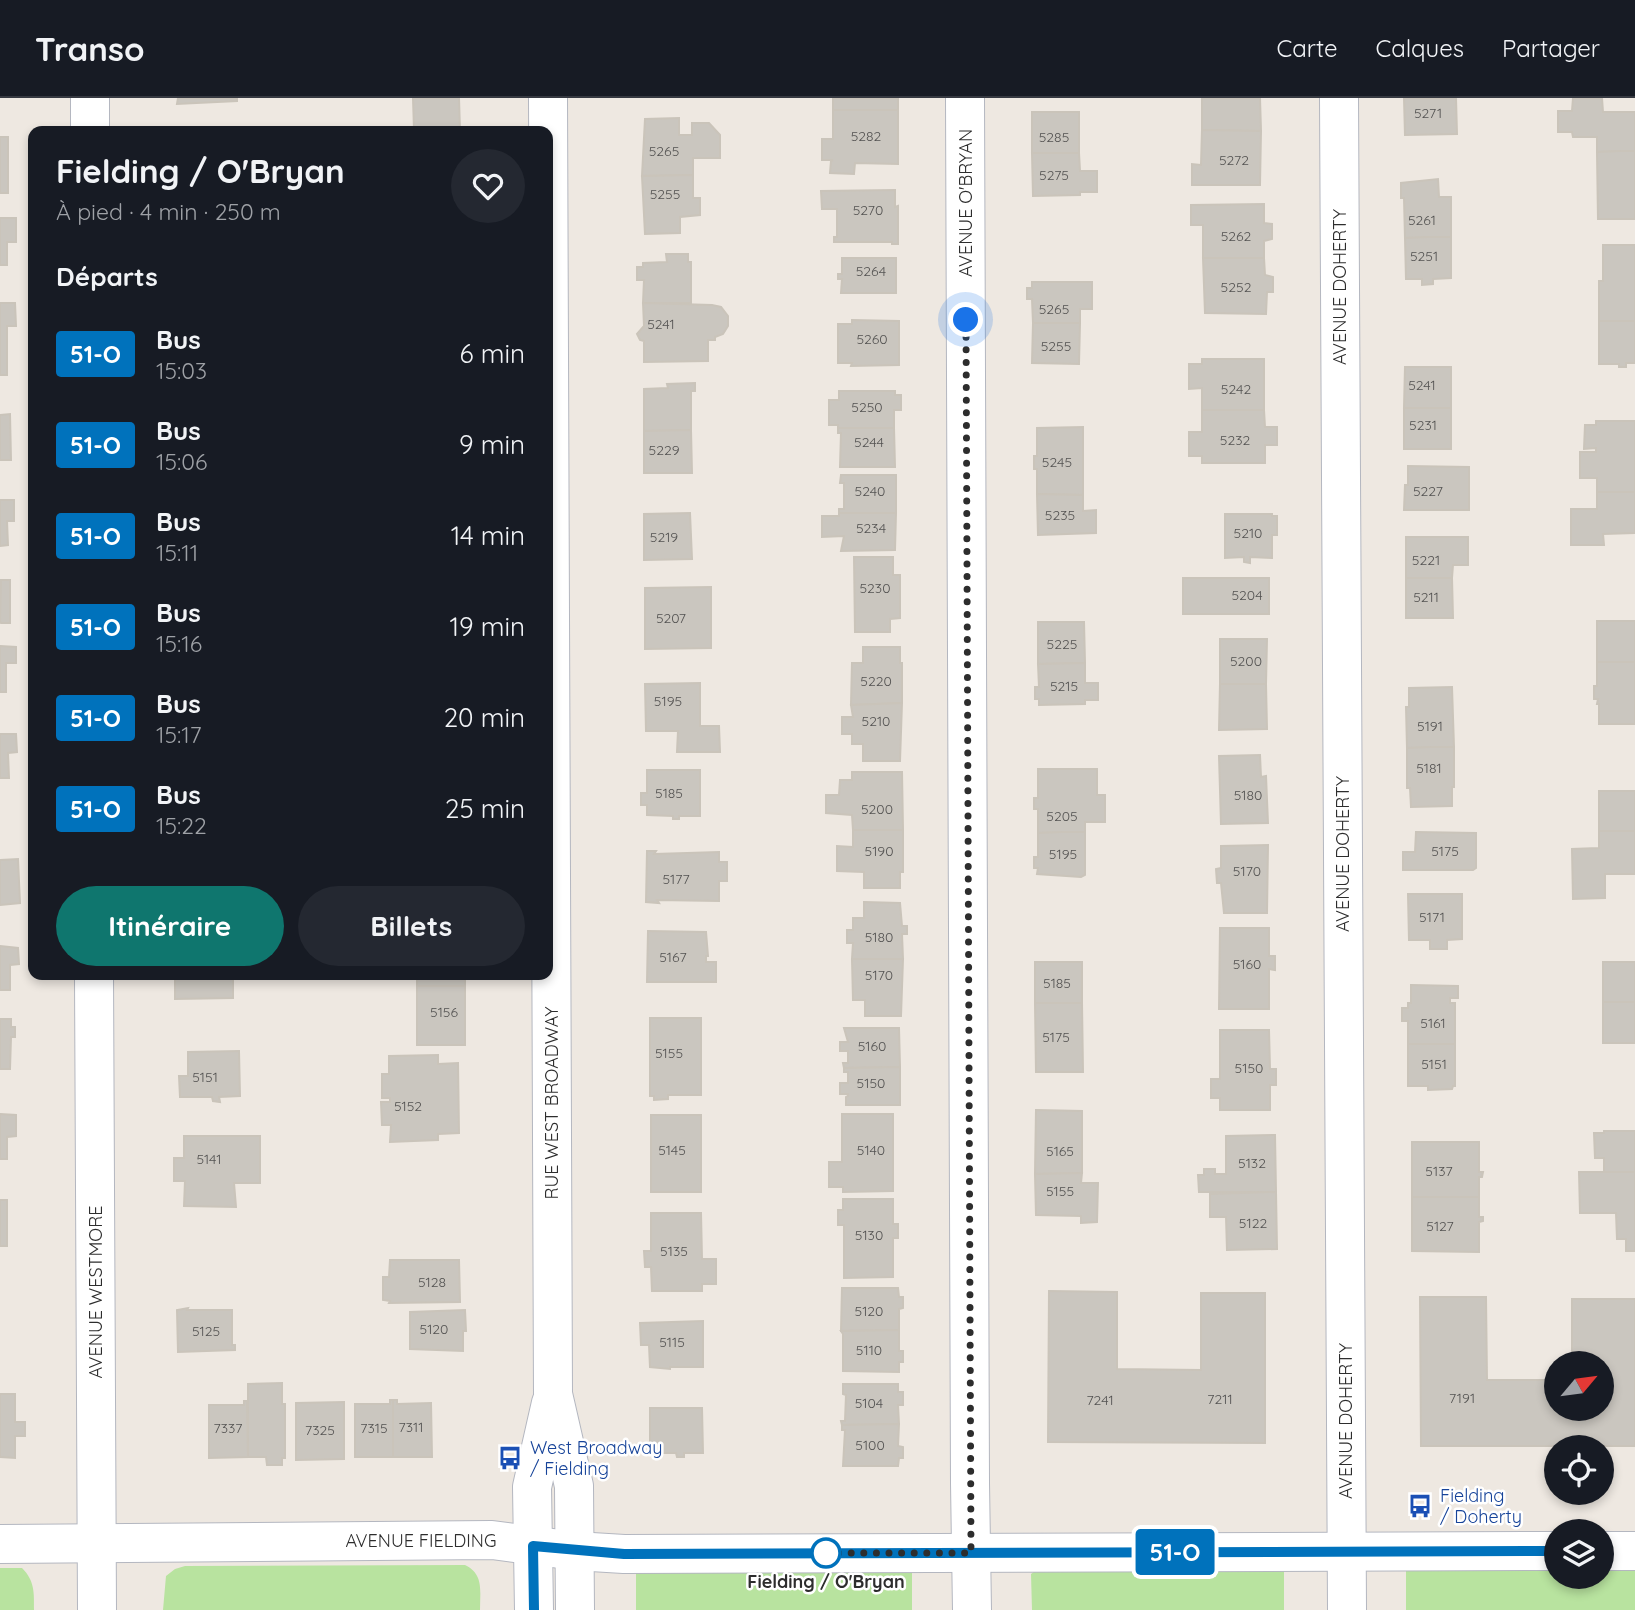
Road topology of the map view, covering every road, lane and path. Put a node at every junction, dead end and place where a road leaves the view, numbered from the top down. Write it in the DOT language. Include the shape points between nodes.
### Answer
graph roads {
  1 [pos="90,98"];
  2 [pos="548,98"];
  3 [pos="965,98"];
  4 [pos="1339,98"];
  5 [pos="90,126"];
  6 [pos="548,126"];
  7 [pos="94,980"];
  8 [pos="551,980"];
  9 [pos="553,1394"];
  10 [pos="97,1543"];
  11 [pos="0,1544"];
  12 [pos="533,1546"];
  13 [pos="575,1551"];
  14 [pos="1346,1551"];
  15 [pos="1544,1551"];
  16 [pos="1614,1551"];
  17 [pos="1635,1551"];
  18 [pos="971,1553"];
  19 [pos="97,1610"];
  20 [pos="534,1610"];
  21 [pos="575,1610"];
  22 [pos="972,1610"];
  23 [pos="1347,1610"];
  1 -- 5 [label="street"];
  2 -- 6 [label="street, RUE WEST BROADWAY"];
  3 -- 18 [label="street, AVENUE O'BRYAN"];
  4 -- 14 [label="street, AVENUE DOHERTY"];
  7 -- 10 [label="street, AVENUE WESTMORE"];
  8 -- 9 [label="street, RUE WEST BROADWAY"];
  9 -- 12 [label="street, RUE WEST BROADWAY" via="532,1487"];
  9 -- 13 [label="street, RUE WEST BROADWAY" via="575,1486"];
  10 -- 11 [label="street, AVENUE FIELDING"];
  10 -- 12 [label="street, AVENUE FIELDING" via="492,1540"];
  10 -- 19 [label="street, AVENUE WESTMORE"];
  12 -- 13 [label="street, AVENUE FIELDING"];
  12 -- 20 [label="street, RUE WEST BROADWAY"];
  13 -- 18 [label="street, AVENUE FIELDING"];
  13 -- 21 [label="street, RUE WEST BROADWAY"];
  14 -- 15 [label="street, AVENUE FIELDING"];
  14 -- 18 [label="street, AVENUE FIELDING"];
  14 -- 23 [label="street, AVENUE DOHERTY"];
  16 -- 17 [label="street"];
  18 -- 22 [label="street, AVENUE O'BRYAN"];
}
